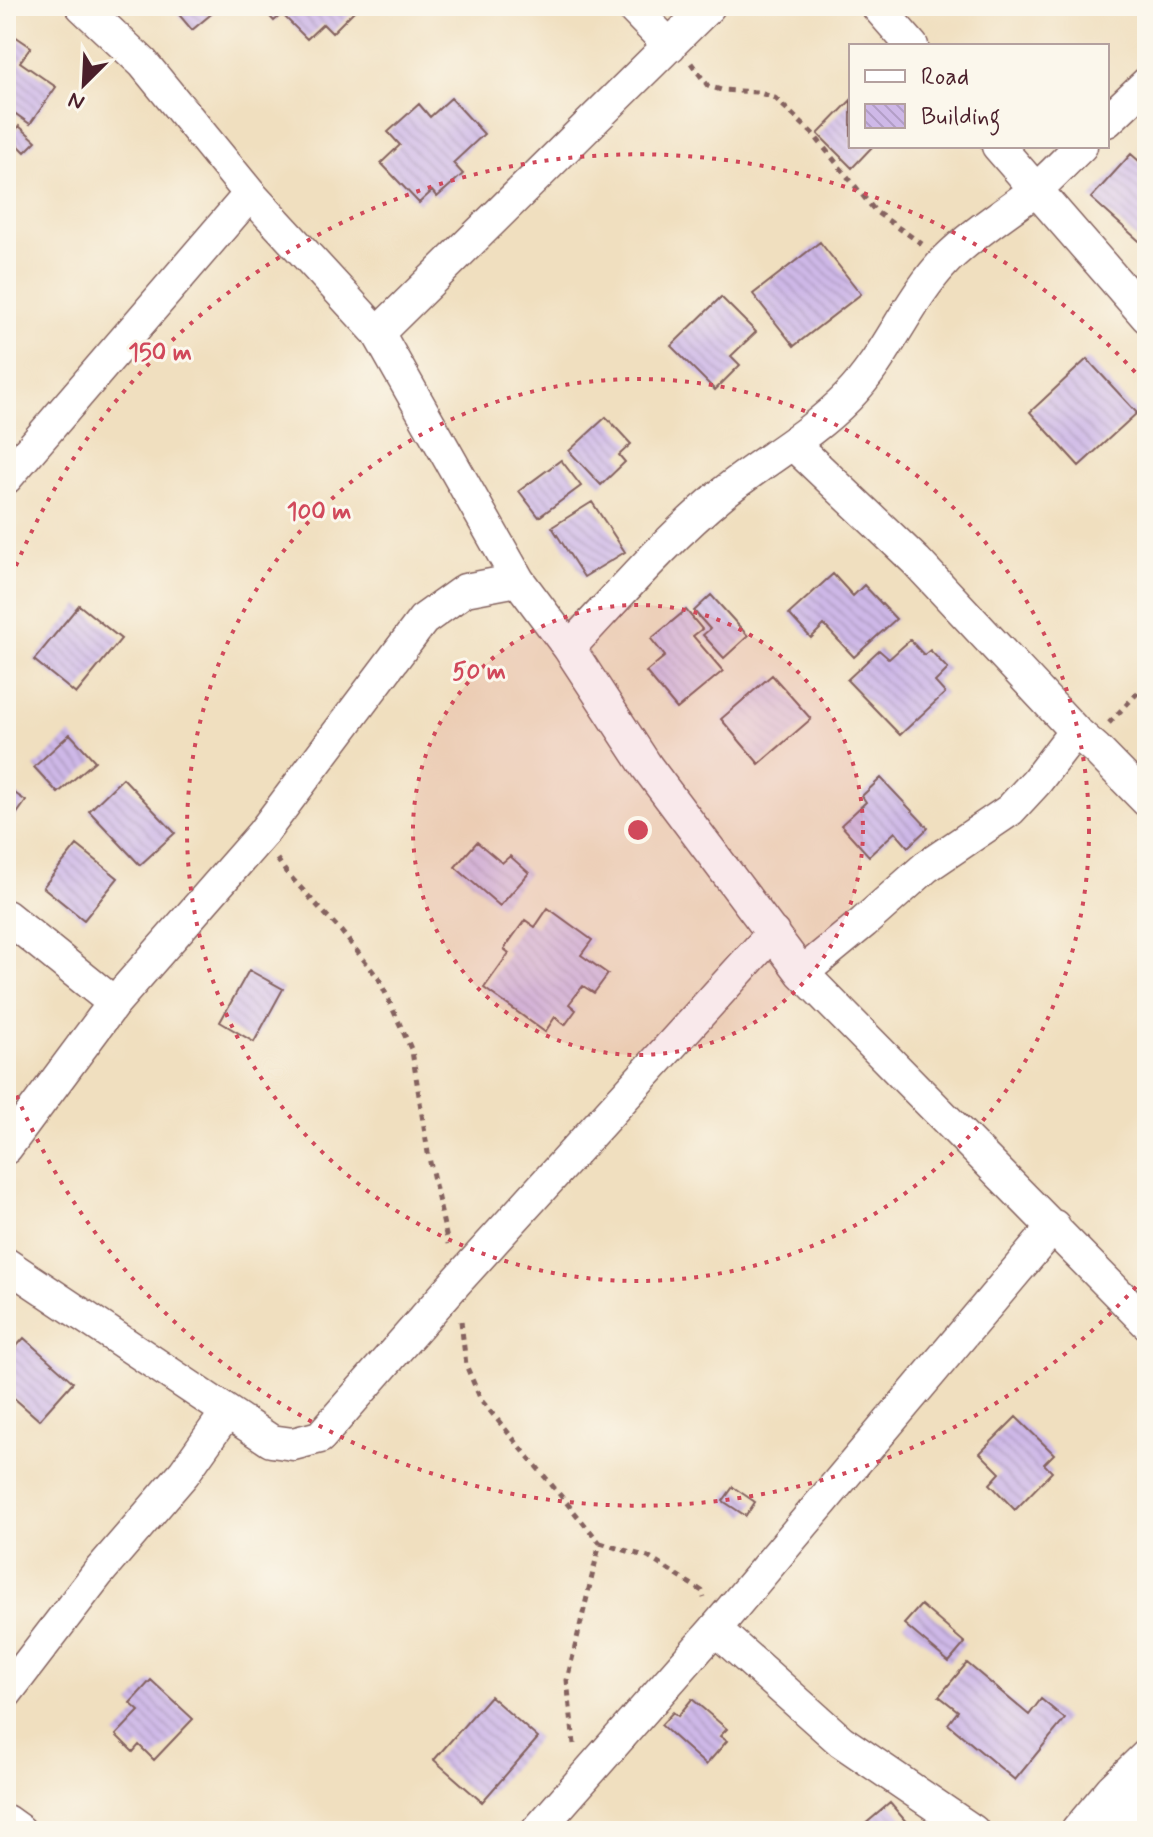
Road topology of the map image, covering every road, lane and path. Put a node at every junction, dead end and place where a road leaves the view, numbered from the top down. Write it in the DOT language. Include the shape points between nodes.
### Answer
graph roads {
  1 [pos="82,6"];
  2 [pos="631,6"];
  3 [pos="709,6"];
  4 [pos="877,6"];
  5 [pos="672,43"];
  6 [pos="910,44"];
  7 [pos="1147,83"];
  8 [pos="1109,119"];
  9 [pos="1000,148"];
  10 [pos="1079,148"];
  11 [pos="1036,189"];
  12 [pos="250,194"];
  13 [pos="947,260"];
  14 [pos="1147,317"];
  15 [pos="378,333"];
  16 [pos="793,444"];
  17 [pos="6,478"];
  18 [pos="518,580"];
  19 [pos="569,648"];
  20 [pos="1147,683"];
  21 [pos="1137,693"];
  22 [pos="1147,695"];
  23 [pos="1086,740"];
  24 [pos="1147,801"];
  25 [pos="6,916"];
  26 [pos="773,933"];
  27 [pos="802,973"];
  28 [pos="114,1003"];
  29 [pos="6,1148"];
  30 [pos="1054,1226"];
  31 [pos="6,1264"];
  32 [pos="1147,1323"];
  33 [pos="227,1412"];
  34 [pos="600,1543"];
  35 [pos="715,1629"];
  36 [pos="6,1693"];
  37 [pos="1147,1755"];
  38 [pos="1147,1762"];
  39 [pos="6,1821"];
  40 [pos="20,1831"];
  41 [pos="537,1831"];
  42 [pos="973,1831"];
  43 [pos="1077,1831"];
  44 [pos="1117,1831"];
  1 -- 12 [label="street" via="143,63"];
  2 -- 5 [label="street"];
  3 -- 5 [label="street"];
  4 -- 6 [label="street"];
  5 -- 13 [label="path" via="708,86 775,98 813,134 876,212"];
  5 -- 15 [label="street"];
  7 -- 8 [label="street"];
  9 -- 11 [label="street"];
  10 -- 11 [label="street"];
  11 -- 13 [label="street"];
  11 -- 14 [label="street"];
  12 -- 15 [label="street"];
  12 -- 17 [label="street"];
  13 -- 16 [label="street" via="848,397"];
  15 -- 18 [label="street"];
  16 -- 19 [label="street" via="724,492 674,536"];
  16 -- 23 [label="street" via="916,561"];
  18 -- 19 [label="street"];
  18 -- 28 [label="street" via="465,590 423,620 262,834"];
  19 -- 26 [label="street" via="647,767"];
  20 -- 21 [label="path"];
  21 -- 22 [label="path"];
  21 -- 23 [label="path"];
  23 -- 24 [label="street"];
  23 -- 27 [label="street" via="1010,810 926,867"];
  25 -- 28 [label="street"];
  26 -- 27 [label="street"];
  26 -- 33 [label="street" via="320,1437 293,1444 271,1441"];
  27 -- 30 [label="street"];
  28 -- 29 [label="street"];
  30 -- 32 [label="street"];
  30 -- 35 [label="street"];
  31 -- 33 [label="street"];
  33 -- 36 [label="street"];
  34 -- 35 [label="path" via="648,1557 702,1591"];
  35 -- 41 [label="street"];
  35 -- 42 [label="street" via="841,1741"];
  37 -- 43 [label="street"];
  38 -- 44 [label="street"];
  39 -- 40 [label="street"];
}
